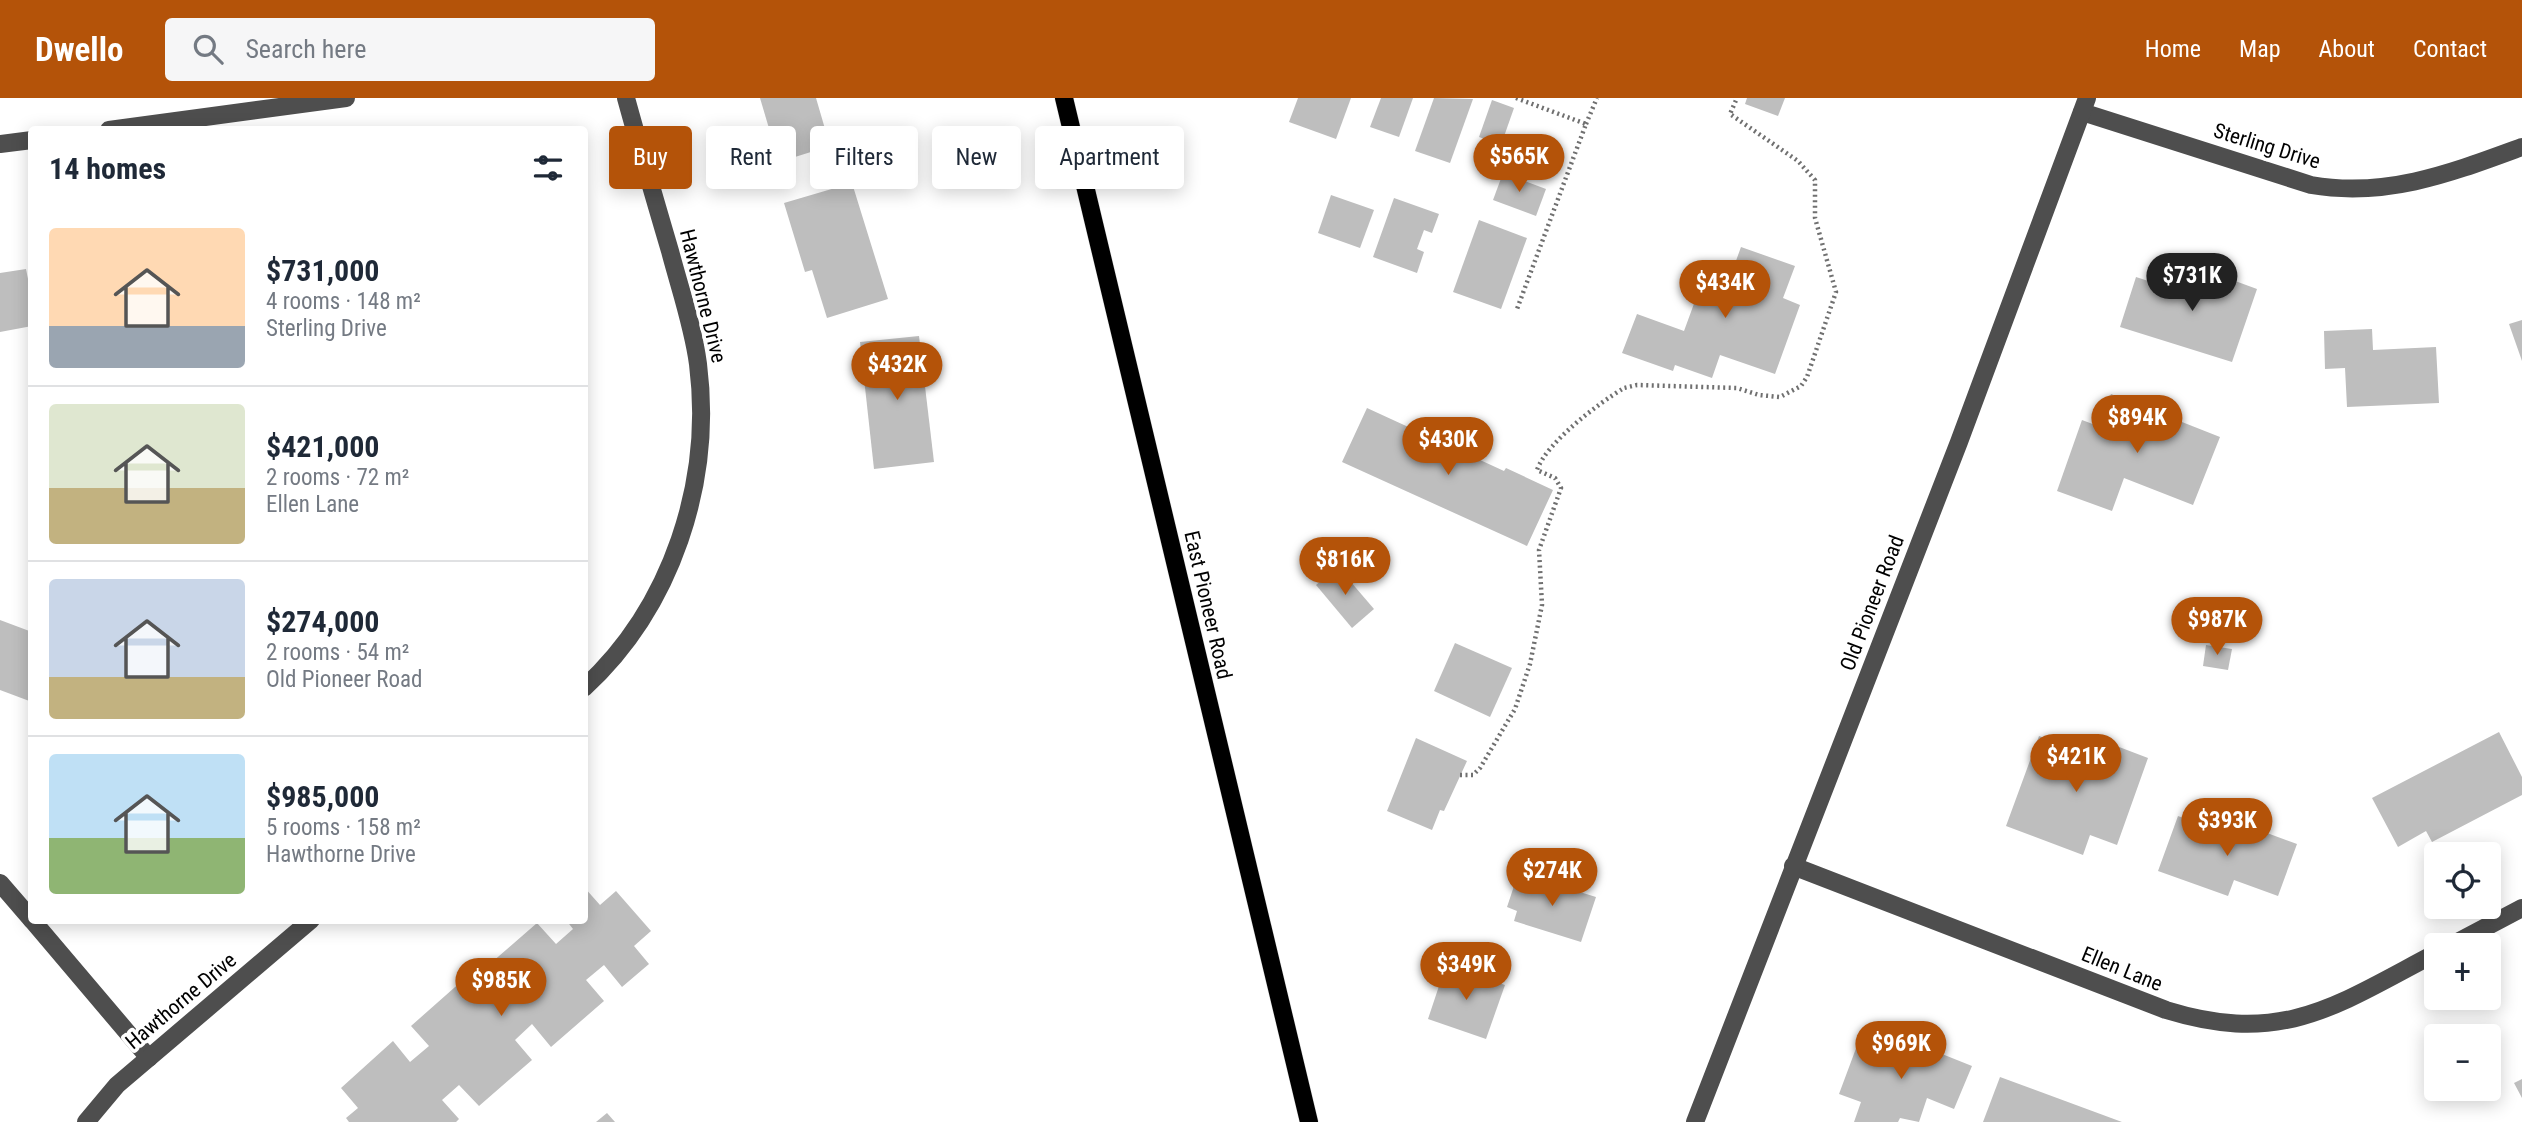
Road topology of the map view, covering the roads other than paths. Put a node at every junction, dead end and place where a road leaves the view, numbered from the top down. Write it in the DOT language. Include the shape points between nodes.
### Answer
graph roads {
  1 [pos="346,98"];
  2 [pos="626,98"];
  3 [pos="1064,98"];
  4 [pos="2084,105"];
  5 [pos="139,126"];
  6 [pos="28,140"];
  7 [pos="0,144"];
  8 [pos="2522,148"];
  9 [pos="588,683"];
  10 [pos="1793,866"];
  11 [pos="0,883"];
  12 [pos="2522,908"];
  13 [pos="28,915"];
  14 [pos="35,924"];
  15 [pos="307,924"];
  16 [pos="2475,933"];
  17 [pos="2424,960"];
  18 [pos="149,1058"];
  19 [pos="86,1122"];
  20 [pos="1309,1122"];
  21 [pos="1695,1122"];
  1 -- 5 [label="street"];
  2 -- 9 [label="street, Hawthorne Drive" via="694,339 700,391 699,457 686,522 667,571 635,629"];
  3 -- 20 [label="main road, East Pioneer Road"];
  4 -- 8 [label="street, Sterling Drive" via="2311,185 2337,189 2405,186"];
  4 -- 10 [label="street, Old Pioneer Road" via="1954,455"];
  6 -- 7 [label="street"];
  10 -- 17 [label="street, Ellen Lane" via="2166,1010 2220,1024 2277,1023 2318,1013"];
  10 -- 21 [label="street, Old Pioneer Road"];
  11 -- 13 [label="street"];
  12 -- 16 [label="street"];
  14 -- 18 [label="street"];
  15 -- 18 [label="street, Hawthorne Drive"];
  18 -- 19 [label="street, Hawthorne Drive" via="117,1085"];
}
